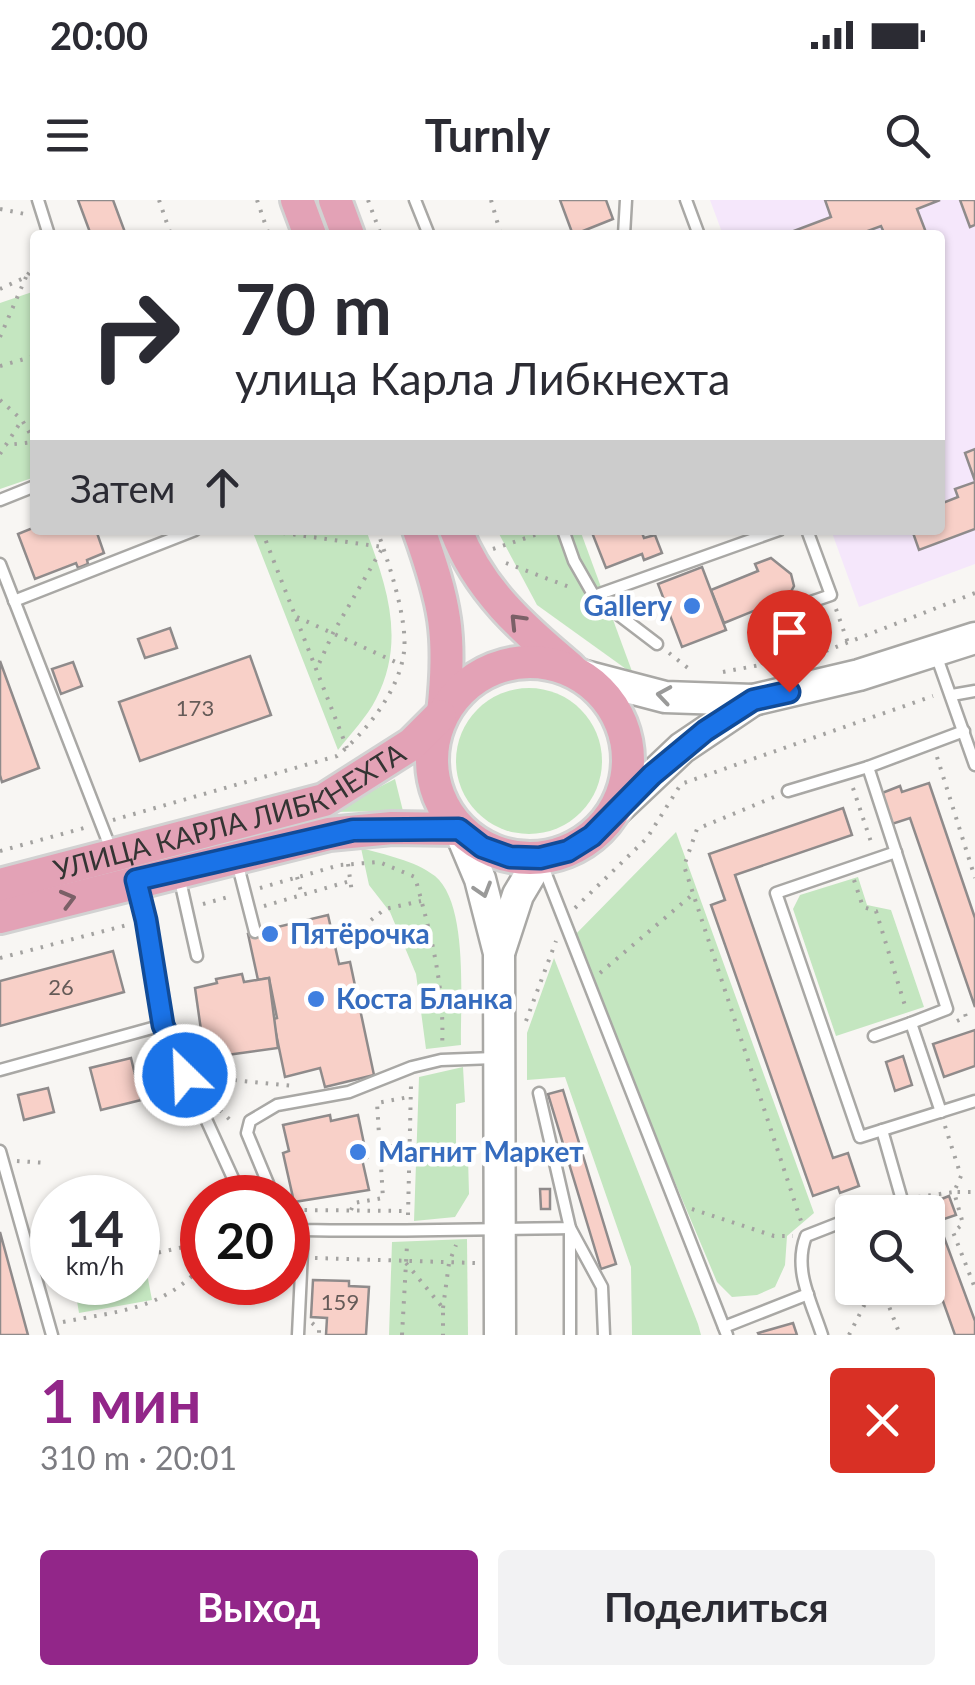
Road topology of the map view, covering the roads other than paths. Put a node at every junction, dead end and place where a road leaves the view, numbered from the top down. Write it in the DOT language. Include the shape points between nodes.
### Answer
graph roads {
  1 [pos="38,200"];
  2 [pos="297,200"];
  3 [pos="335,200"];
  4 [pos="415,200"];
  5 [pos="626,200"];
  6 [pos="686,200"];
  7 [pos="47,230"];
  8 [pos="308,230"];
  9 [pos="346,230"];
  10 [pos="427,230"];
  11 [pos="624,230"];
  12 [pos="696,230"];
  13 [pos="30,488"];
  14 [pos="0,500"];
  15 [pos="182,535"];
  16 [pos="420,535"];
  17 [pos="565,535"];
  18 [pos="766,535"];
  19 [pos="809,535"];
  20 [pos="466,539"];
  21 [pos="0,564"];
  22 [pos="594,596"];
  23 [pos="14,601"];
  24 [pos="802,605"];
  25 [pos="975,638"];
  26 [pos="658,644"];
  27 [pos="934,652"];
  28 [pos="577,674"];
  29 [pos="975,690"];
  30 [pos="951,692"];
  31 [pos="753,700"];
  32 [pos="444,713"];
  33 [pos="964,731"];
  34 [pos="975,764"];
  35 [pos="868,767"];
  36 [pos="788,791"];
  37 [pos="612,815"];
  38 [pos="459,829"];
  39 [pos="896,852"];
  40 [pos="113,855"];
  41 [pos="235,856"];
  42 [pos="540,858"];
  43 [pos="178,870"];
  44 [pos="136,880"];
  45 [pos="0,885"];
  46 [pos="0,917"];
  47 [pos="254,932"];
  48 [pos="499,953"];
  49 [pos="197,956"];
  50 [pos="910,1023"];
  51 [pos="163,1025"];
  52 [pos="874,1036"];
  53 [pos="500,1058"];
  54 [pos="1,1071"];
  55 [pos="539,1094"];
  56 [pos="975,1101"];
  57 [pos="941,1112"];
  58 [pos="882,1130"];
  59 [pos="1,1155"];
  60 [pos="231,1175"];
  61 [pos="264,1175"];
  62 [pos="901,1195"];
  63 [pos="835,1225"];
  64 [pos="500,1228"];
  65 [pos="570,1228"];
  66 [pos="310,1230"];
  67 [pos="808,1294"];
  68 [pos="299,1305"];
  69 [pos="50,1330"];
  70 [pos="725,1331"];
  71 [pos="298,1335"];
  72 [pos="500,1335"];
  73 [pos="570,1335"];
  74 [pos="604,1335"];
  75 [pos="822,1335"];
  1 -- 7 [label="lane"];
  2 -- 8 [label="main road"];
  3 -- 9 [label="main road"];
  4 -- 10 [label="lane"];
  5 -- 11 [label="lane"];
  6 -- 12 [label="lane"];
  13 -- 14 [label="lane"];
  15 -- 23 [label="lane"];
  16 -- 32 [label="main road" via="443,599"];
  17 -- 22 [label="lane"];
  18 -- 22 [label="lane"];
  19 -- 24 [label="lane" via="831,594"];
  28 -- 20 [label="main road, one-way" via="489,591"];
  21 -- 23 [label="lane"];
  22 -- 26 [label="lane"];
  23 -- 40 [label="lane"];
  25 -- 27 [label="main road"];
  27 -- 30 [label="lane"];
  27 -- 31 [label="main road"];
  31 -- 28 [label="main road, one-way" via="665,696"];
  28 -- 32 [label="main road" via="548,664 488,671"];
  28 -- 37 [label="main road" via="602,694 620,722 628,753 625,786"];
  29 -- 30 [label="lane"];
  30 -- 33 [label="lane"];
  31 -- 37 [label="main road" via="682,748"];
  32 -- 38 [label="main road" via="433,742 432,773"];
  32 -- 40 [label="main road, УЛИЦА КАРЛА ЛИБКНЕХТА" via="399,753 324,800"];
  33 -- 34 [label="lane"];
  33 -- 35 [label="lane"];
  35 -- 36 [label="lane"];
  35 -- 39 [label="lane"];
  37 -- 42 [label="main road" via="568,851"];
  38 -- 41 [label="main road, УЛИЦА КАРЛА ЛИБКНЕХТА" via="353,830"];
  38 -- 42 [label="main road" via="482,847"];
  38 -- 48 [label="main road, one-way"];
  39 -- 50 [label="lane" via="947,1010"];
  39 -- 58 [label="lane" via="776,893 860,1137"];
  40 -- 45 [label="main road, УЛИЦА КАРЛА ЛИБКНЕХТА"];
  41 -- 43 [label="main road, УЛИЦА КАРЛА ЛИБКНЕХТА"];
  41 -- 47 [label="lane"];
  42 -- 48 [label="main road" via="518,895"];
  42 -- 70 [label="lane"];
  43 -- 44 [label="main road, УЛИЦА КАРЛА ЛИБКНЕХТА"];
  43 -- 49 [label="lane"];
  46 -- 44 [label="main road, УЛИЦА КАРЛА ЛИБКНЕХТА, one-way"];
  44 -- 51 [label="lane"];
  48 -- 53 [label="main road"];
  50 -- 52 [label="lane"];
  50 -- 57 [label="lane"];
  51 -- 54 [label="lane"];
  51 -- 60 [label="lane"];
  53 -- 61 [label="lane" via="441,1060 348,1092 277,1105 250,1121 247,1133"];
  53 -- 64 [label="main road"];
  55 -- 65 [label="lane"];
  56 -- 57 [label="lane"];
  57 -- 58 [label="lane"];
  58 -- 62 [label="lane"];
  59 -- 69 [label="lane"];
  63 -- 67 [label="lane" via="806,1236 798,1256"];
  64 -- 65 [label="lane"];
  64 -- 66 [label="lane"];
  64 -- 72 [label="main road"];
  65 -- 73 [label="lane"];
  65 -- 74 [label="lane" via="602,1287"];
  67 -- 70 [label="lane"];
  67 -- 75 [label="lane"];
  68 -- 71 [label="lane"];
}
